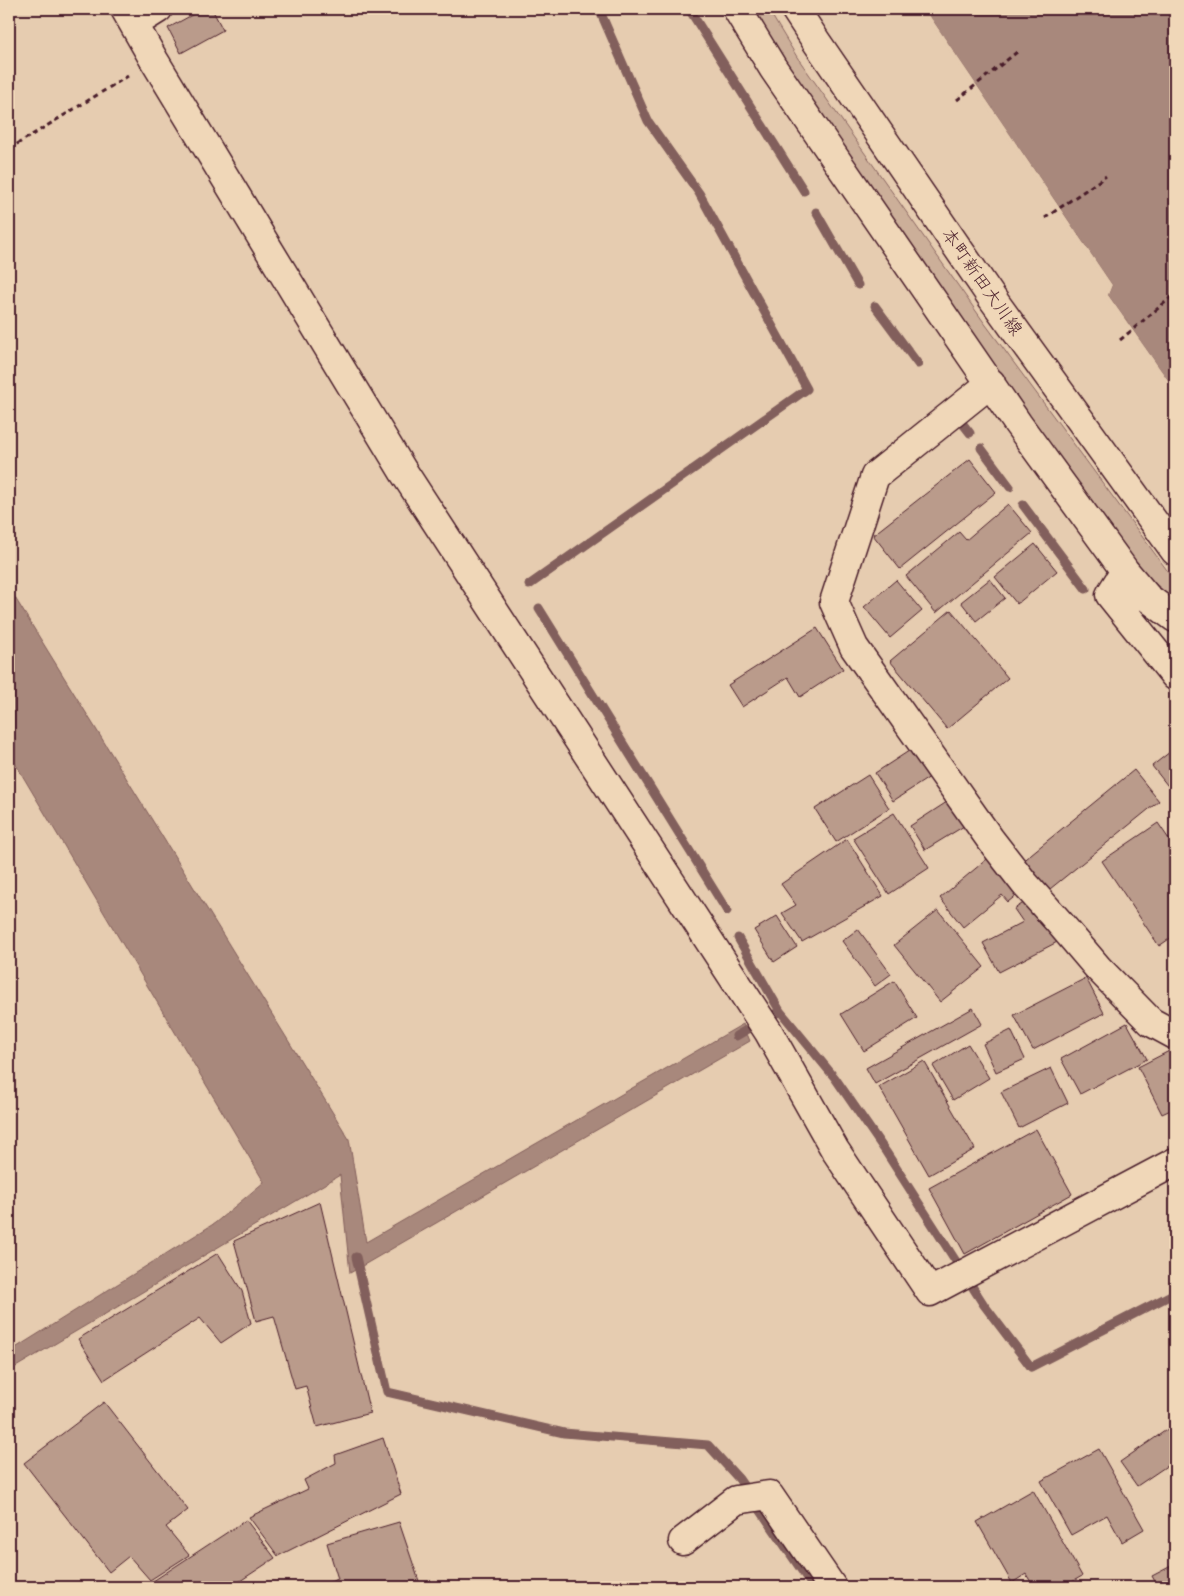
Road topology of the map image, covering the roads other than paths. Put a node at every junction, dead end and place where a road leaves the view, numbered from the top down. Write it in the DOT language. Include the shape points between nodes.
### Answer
graph roads {
  1 [pos="158,9"];
  2 [pos="736,9"];
  3 [pos="795,9"];
  4 [pos="130,16"];
  5 [pos="991,383"];
  6 [pos="1175,551"];
  7 [pos="1125,571"];
  8 [pos="1175,618"];
  9 [pos="1175,676"];
  10 [pos="1175,1035"];
  11 [pos="1175,1162"];
  12 [pos="683,1541"];
  13 [pos="832,1587"];
  1 -- 4 [label="street"];
  2 -- 5 [label="street" via="773,68"];
  3 -- 6 [label="street, 本町新田大川線" via="992,298"];
  4 -- 11 [label="street" via="404,471 768,1031 835,1150 930,1292"];
  5 -- 7 [label="street"];
  5 -- 10 [label="street" via="875,476 834,602 854,647 1025,884 1098,968 1151,1022"];
  7 -- 8 [label="street" via="1148,598"];
  7 -- 9 [label="street" via="1110,595"];
  12 -- 13 [label="street" via="736,1500 769,1495"];
}
